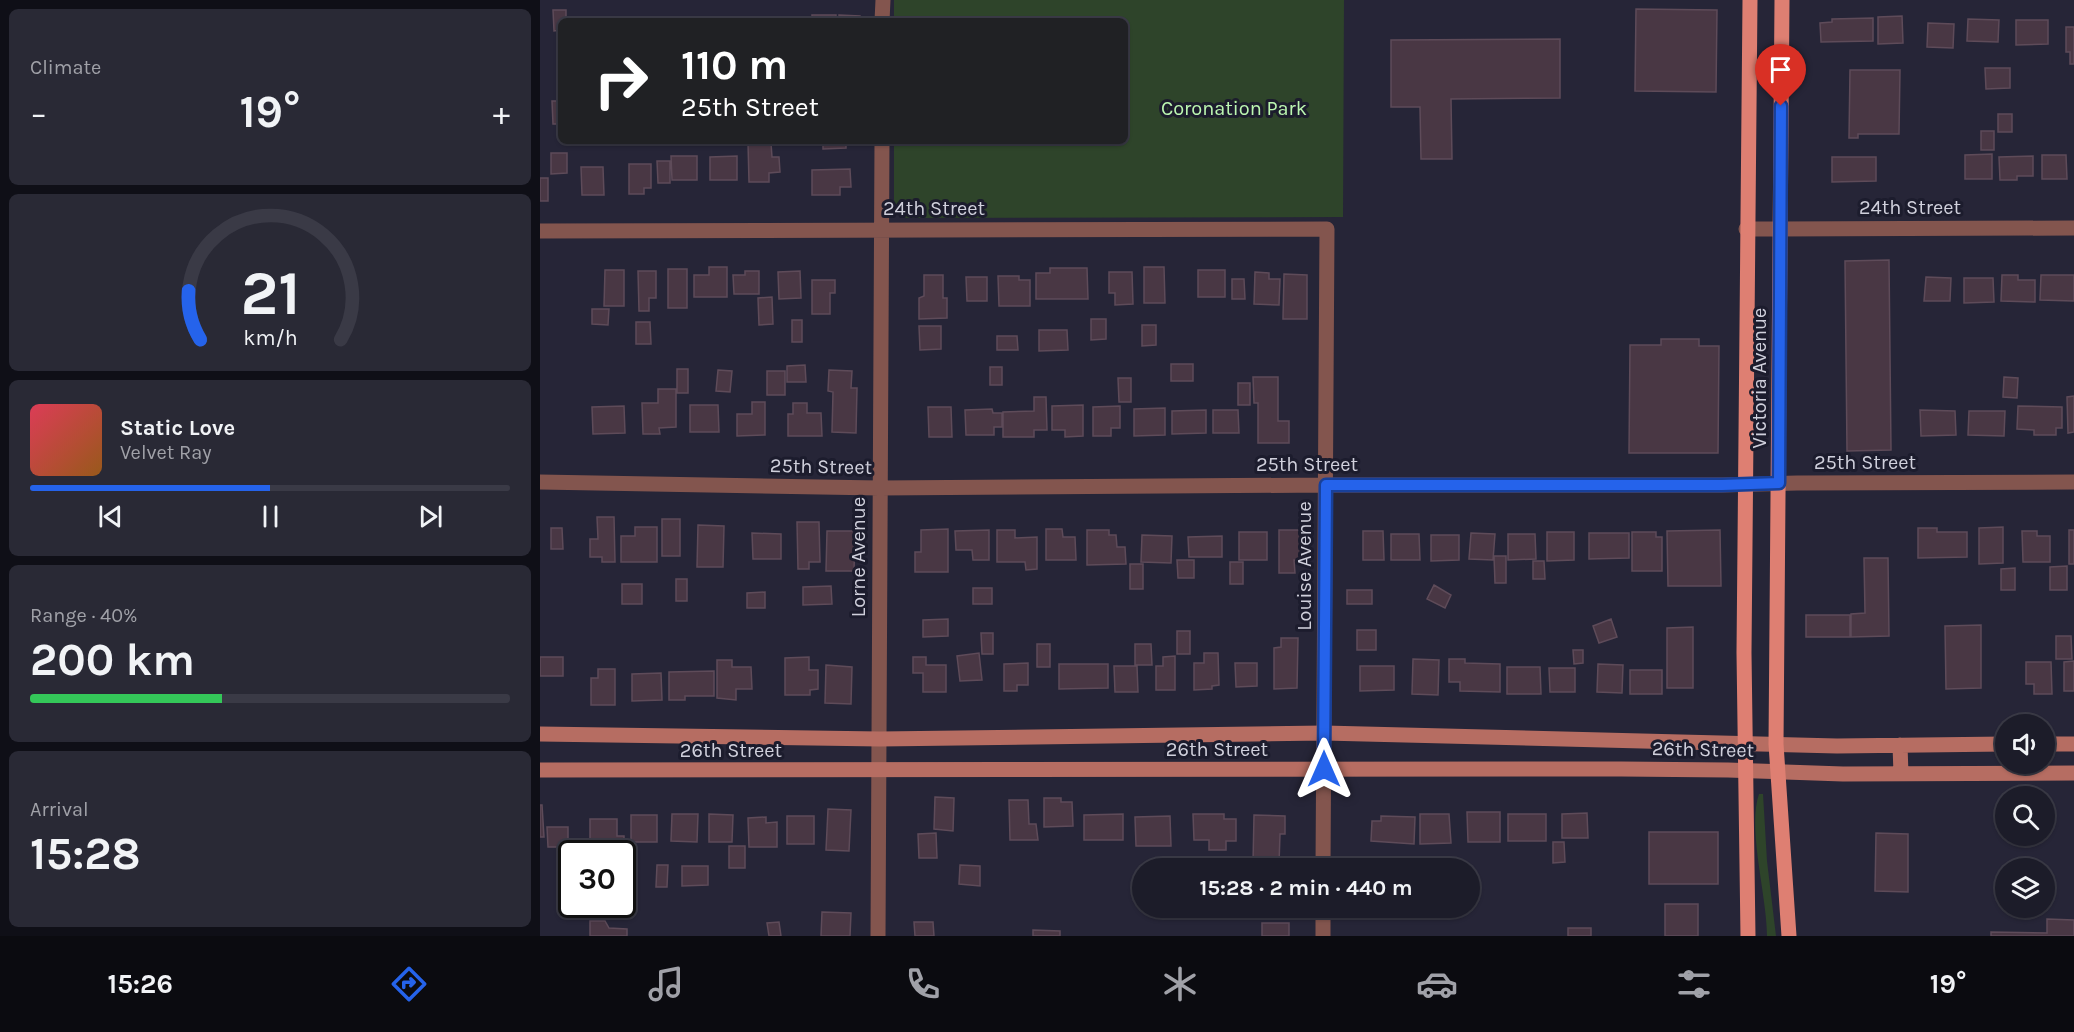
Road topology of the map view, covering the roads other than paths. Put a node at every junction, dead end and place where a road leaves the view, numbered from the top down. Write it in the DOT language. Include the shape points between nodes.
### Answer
graph roads {
  1 [pos="883,0"];
  2 [pos="1750,0"];
  3 [pos="1782,0"];
  4 [pos="882,18"];
  5 [pos="882,144"];
  6 [pos="2074,228"];
  7 [pos="882,229"];
  8 [pos="1327,229"];
  9 [pos="1746,229"];
  10 [pos="1780,229"];
  11 [pos="540,231"];
  12 [pos="540,482"];
  13 [pos="2074,482"];
  14 [pos="1779,483"];
  15 [pos="1746,484"];
  16 [pos="1326,485"];
  17 [pos="879,488"];
  18 [pos="1324,733"];
  19 [pos="540,734"];
  20 [pos="880,739"];
  21 [pos="1746,744"];
  22 [pos="1776,744"];
  23 [pos="1995,744"];
  24 [pos="2055,744"];
  25 [pos="2074,744"];
  26 [pos="1900,745"];
  27 [pos="1324,769"];
  28 [pos="540,770"];
  29 [pos="1745,770"];
  30 [pos="879,771"];
  31 [pos="1779,771"];
  32 [pos="2074,773"];
  33 [pos="1901,774"];
  34 [pos="1323,858"];
  35 [pos="1323,918"];
  36 [pos="878,936"];
  37 [pos="1323,936"];
  38 [pos="1748,936"];
  39 [pos="1789,936"];
  1 -- 4 [label="street"];
  2 -- 9 [label="main road, Victoria Avenue"];
  3 -- 10 [label="main road, Victoria Avenue"];
  5 -- 7 [label="street, Lorne Avenue"];
  6 -- 10 [label="street, 24th Street"];
  7 -- 8 [label="street, 24th Street"];
  7 -- 11 [label="street, 24th Street"];
  7 -- 17 [label="street, Lorne Avenue"];
  8 -- 16 [label="street, Louise Avenue"];
  9 -- 10 [label="street, 24th Street"];
  9 -- 15 [label="main road, Victoria Avenue"];
  10 -- 14 [label="main road, Victoria Avenue"];
  12 -- 17 [label="street, 25th Street"];
  13 -- 14 [label="street, 25th Street"];
  14 -- 15 [label="street, 25th Street"];
  14 -- 22 [label="main road, Victoria Avenue"];
  15 -- 16 [label="street, 25th Street"];
  15 -- 21 [label="main road, Victoria Avenue"];
  16 -- 17 [label="street, 25th Street"];
  16 -- 18 [label="street, Louise Avenue"];
  17 -- 20 [label="street, Lorne Avenue"];
  18 -- 20 [label="street, 26th Street"];
  18 -- 21 [label="street, 26th Street"];
  18 -- 27 [label="street, Louise Avenue"];
  19 -- 20 [label="street, 26th Street"];
  20 -- 30 [label="street, Lorne Avenue"];
  21 -- 22 [label="street, 26th Street"];
  21 -- 29 [label="main road, Victoria Avenue"];
  22 -- 26 [label="street, 26th Street"];
  22 -- 31 [label="main road, Victoria Avenue"];
  23 -- 26 [label="street, 26th Street"];
  24 -- 25 [label="street"];
  26 -- 33 [label="street"];
  27 -- 29 [label="street, 26th Street"];
  27 -- 30 [label="street, 26th Street"];
  27 -- 34 [label="street, Louise Avenue"];
  28 -- 30 [label="street, 26th Street"];
  29 -- 31 [label="street, 26th Street"];
  29 -- 38 [label="main road, Victoria Avenue"];
  30 -- 36 [label="street, Lorne Avenue"];
  31 -- 33 [label="street, 26th Street"];
  31 -- 39 [label="main road, Victoria Avenue"];
  32 -- 33 [label="street, 26th Street"];
  35 -- 37 [label="street"];
}
